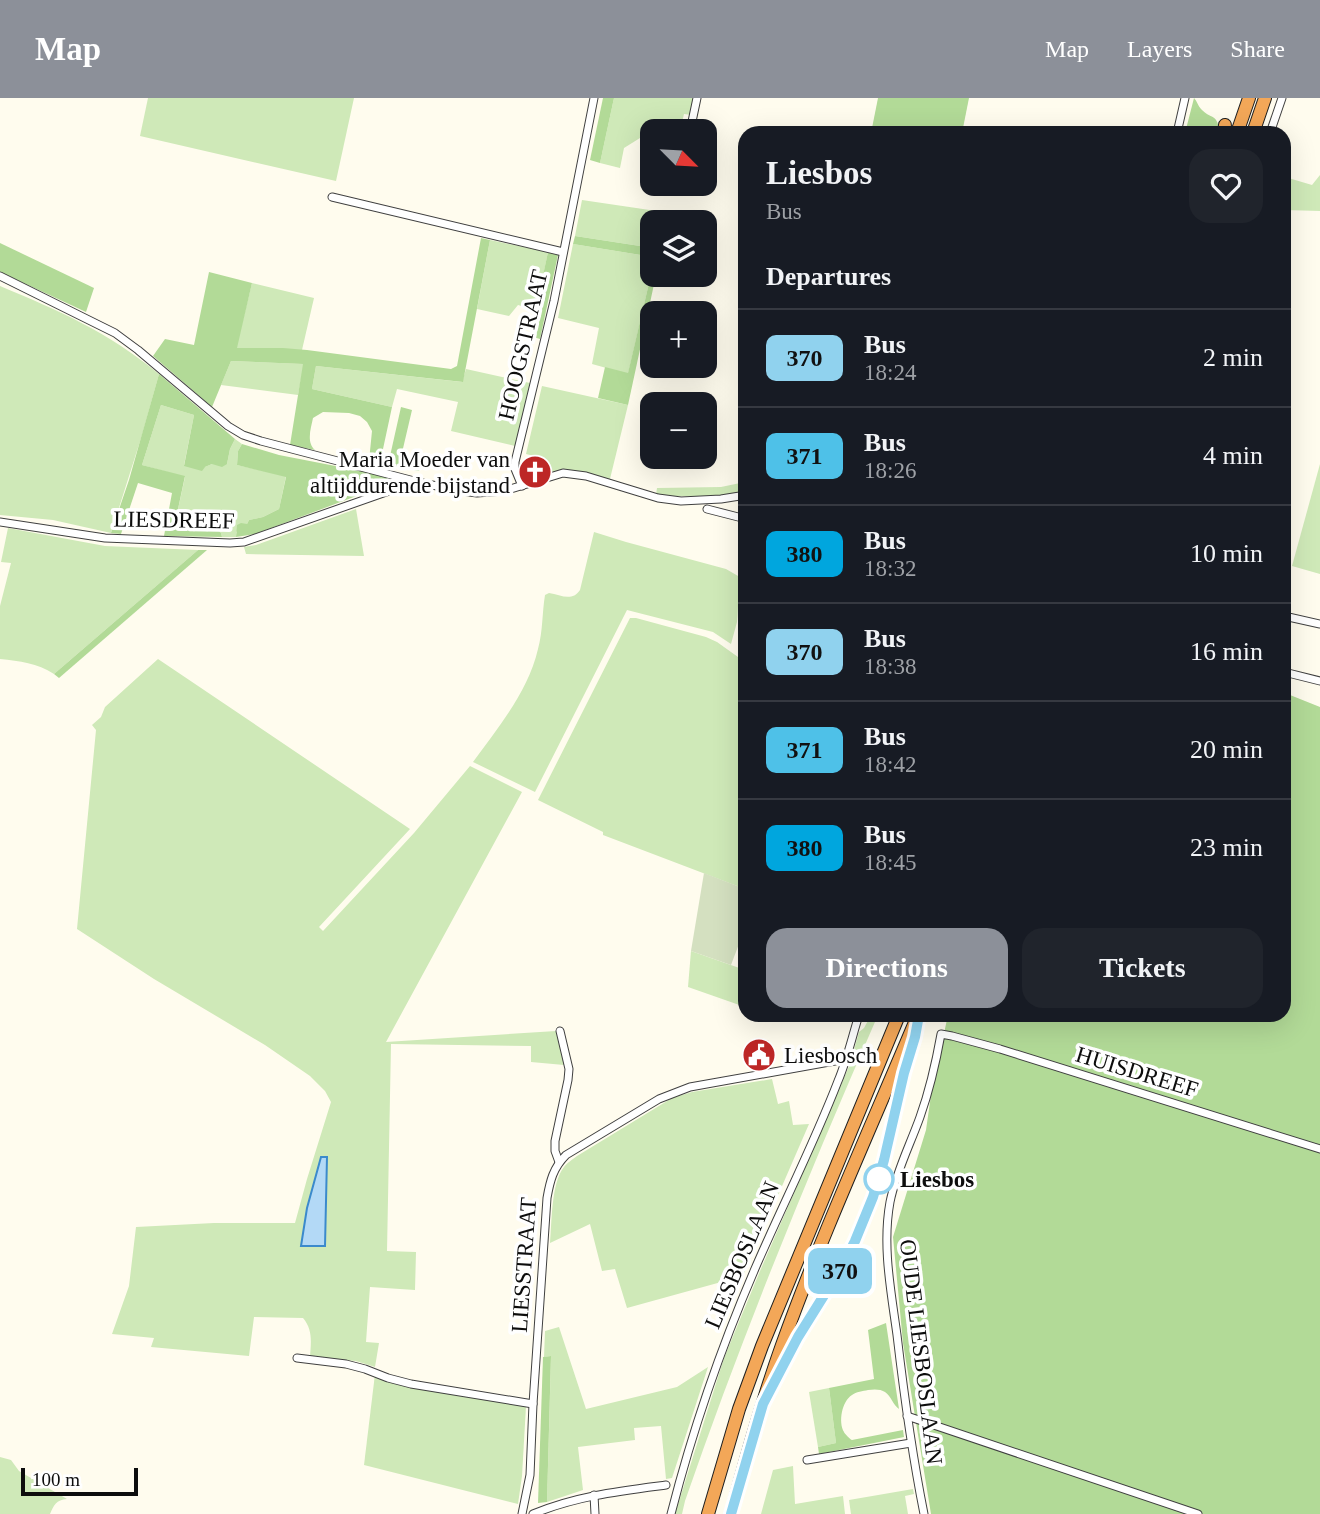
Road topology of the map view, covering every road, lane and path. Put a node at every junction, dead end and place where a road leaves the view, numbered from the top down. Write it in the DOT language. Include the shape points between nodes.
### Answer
graph roads {
  1 [pos="594,98"];
  2 [pos="697,98"];
  3 [pos="1185,98"];
  4 [pos="1249,98"];
  5 [pos="1265,98"];
  6 [pos="1283,98"];
  7 [pos="693,119"];
  8 [pos="1179,126"];
  9 [pos="1239,126"];
  10 [pos="1256,126"];
  11 [pos="1273,126"];
  12 [pos="332,197"];
  13 [pos="563,252"];
  14 [pos="0,276"];
  15 [pos="422,483"];
  16 [pos="522,486"];
  17 [pos="738,496"];
  18 [pos="707,509"];
  19 [pos="738,517"];
  20 [pos="0,522"];
  21 [pos="1291,618"];
  22 [pos="1320,624"];
  23 [pos="1291,674"];
  24 [pos="1320,681"];
  25 [pos="857,1022"];
  26 [pos="896,1022"];
  27 [pos="915,1022"];
  28 [pos="560,1031"];
  29 [pos="941,1034"];
  30 [pos="846,1059"];
  31 [pos="1320,1149"];
  32 [pos="559,1162"];
  33 [pos="297,1358"];
  34 [pos="533,1404"];
  35 [pos="907,1416"];
  36 [pos="911,1443"];
  37 [pos="807,1460"];
  38 [pos="666,1485"];
  39 [pos="527,1495"];
  40 [pos="594,1495"];
  41 [pos="545,1510"];
  42 [pos="522,1514"];
  43 [pos="533,1514"];
  44 [pos="595,1514"];
  45 [pos="671,1514"];
  46 [pos="708,1514"];
  47 [pos="731,1514"];
  48 [pos="924,1514"];
  49 [pos="1198,1514"];
  1 -- 13 [label="street, HOOGSTRAAT"];
  2 -- 7 [label="street"];
  3 -- 8 [label="street"];
  4 -- 9 [label="highway"];
  5 -- 10 [label="highway"];
  6 -- 11 [label="street"];
  12 -- 13 [label="street, HOOGSTRAAT"];
  13 -- 16 [label="street, HOOGSTRAAT" via="516,462"];
  14 -- 15 [label="street" via="115,333 243,435"];
  15 -- 16 [label="street" via="477,493"];
  15 -- 20 [label="street, LIESDREEF" via="230,543 105,538"];
  16 -- 17 [label="street" via="563,473 658,498"];
  18 -- 19 [label="street"];
  21 -- 22 [label="street"];
  23 -- 24 [label="street"];
  25 -- 30 [label="street, LIESBOSLAAN"];
  26 -- 46 [label="highway" via="762,1346"];
  27 -- 47 [label="highway" via="781,1346"];
  28 -- 32 [label="street" via="569,1069 555,1141"];
  29 -- 31 [label="street, HUISDREEF"];
  29 -- 35 [label="street, OUDE LIESBOSLAAN" via="933,1077 897,1173 886,1228"];
  30 -- 32 [label="street" via="690,1087 659,1099"];
  30 -- 45 [label="street, LIESBOSLAAN" via="734,1320"];
  32 -- 34 [label="street, LIESSTRAAT" via="547,1198"];
  33 -- 34 [label="street" via="346,1364 411,1384"];
  34 -- 39 [label="street, LIESSTRAAT"];
  35 -- 36 [label="street, OUDE LIESBOSLAAN"];
  35 -- 49 [label="street"];
  36 -- 37 [label="street"];
  36 -- 48 [label="street, OUDE LIESBOSLAAN"];
  38 -- 40 [label="street"];
  39 -- 41 [label="street" via="536,1509"];
  39 -- 42 [label="street, LIESSTRAAT"];
  40 -- 41 [label="street"];
  40 -- 44 [label="street"];
  41 -- 43 [label="street"];
}
